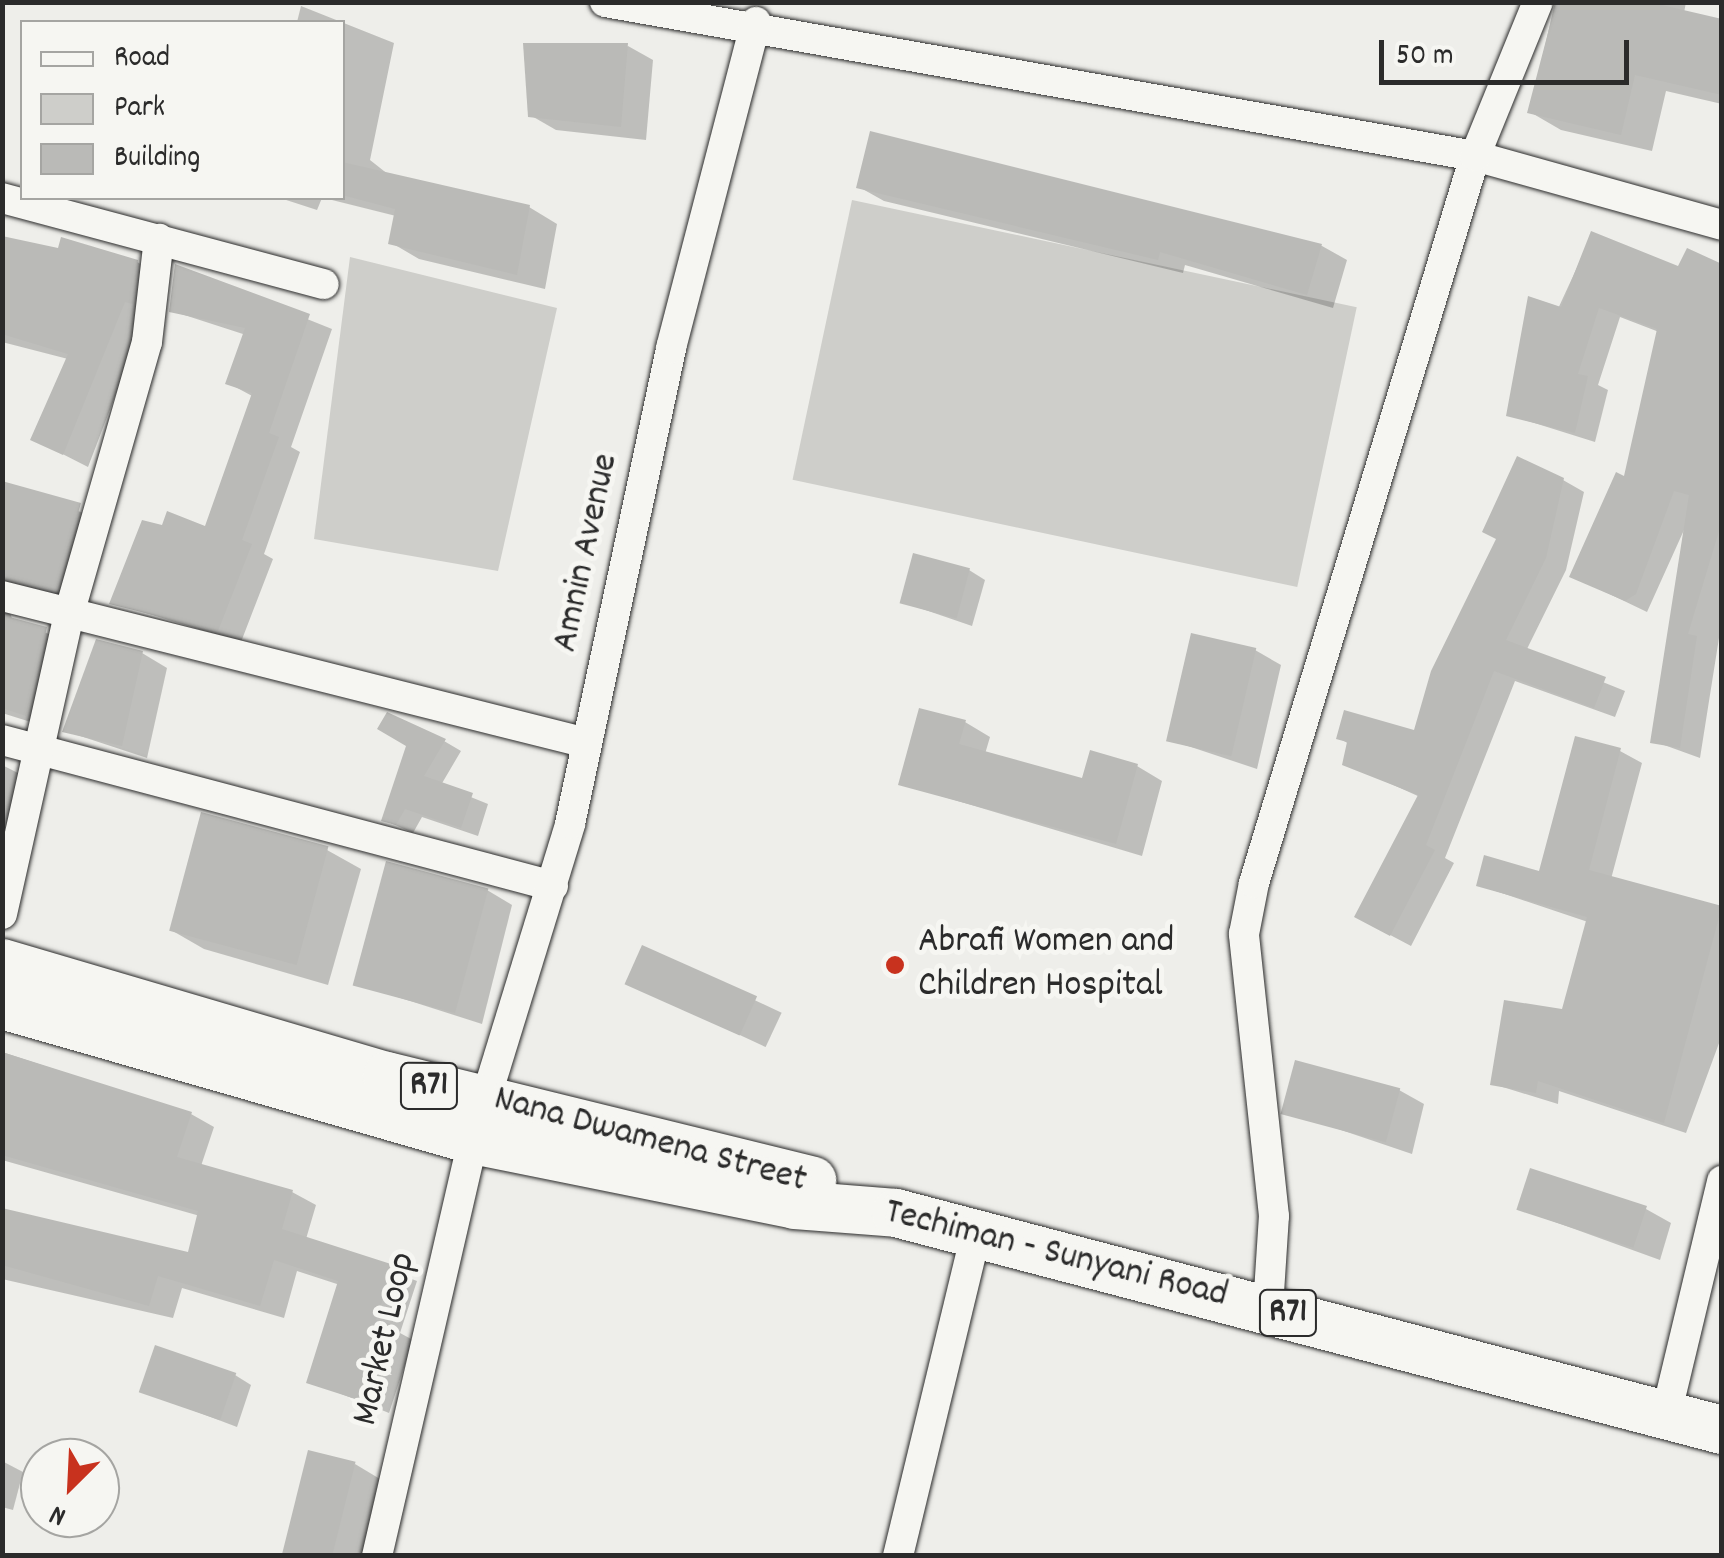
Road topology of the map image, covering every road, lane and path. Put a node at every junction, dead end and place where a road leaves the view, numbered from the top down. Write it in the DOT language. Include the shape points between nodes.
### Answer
graph roads {
  1 [pos="605,2"];
  2 [pos="1538,2"];
  3 [pos="662,6"];
  4 [pos="756,22"];
  5 [pos="1475,156"];
  6 [pos="2,198"];
  7 [pos="1722,225"];
  8 [pos="158,239"];
  9 [pos="324,284"];
  10 [pos="2,596"];
  11 [pos="69,614"];
  12 [pos="2,740"];
  13 [pos="587,743"];
  14 [pos="42,751"];
  15 [pos="553,886"];
  16 [pos="2,914"];
  17 [pos="2,963"];
  18 [pos="2,1005"];
  19 [pos="482,1119"];
  20 [pos="1722,1181"];
  21 [pos="854,1204"];
  22 [pos="976,1234"];
  23 [pos="1268,1308"];
  24 [pos="1666,1415"];
  25 [pos="1722,1430"];
  26 [pos="376,1556"];
  27 [pos="898,1556"];
  1 -- 3 [label="street"];
  2 -- 5 [label="street"];
  3 -- 4 [label="street"];
  4 -- 5 [label="street" via="1139,102"];
  4 -- 13 [label="street, Amnin Avenue" via="671,348"];
  5 -- 7 [label="street"];
  5 -- 23 [label="street" via="1244,934 1274,1216"];
  6 -- 8 [label="street"];
  8 -- 9 [label="street"];
  8 -- 11 [label="street" via="147,342"];
  10 -- 11 [label="street"];
  11 -- 13 [label="street"];
  11 -- 14 [label="street"];
  12 -- 14 [label="street"];
  13 -- 15 [label="street, Amnin Avenue"];
  14 -- 15 [label="street"];
  14 -- 16 [label="street"];
  15 -- 19 [label="street, Amnin Avenue"];
  17 -- 19 [label="main road, Nana Dwamena Street / R71"];
  18 -- 19 [label="main road, Nana Dwamena Street / R71"];
  19 -- 21 [label="main road, Nana Dwamena Street / R71" via="795,1205"];
  19 -- 26 [label="street, Market Loop"];
  20 -- 24 [label="street"];
  21 -- 22 [label="main road, Techiman - Sunyani Road / R71"];
  22 -- 23 [label="main road, Techiman - Sunyani Road / R71"];
  22 -- 27 [label="street"];
  23 -- 24 [label="main road, Techiman - Sunyani Road / R71"];
  24 -- 25 [label="main road, Techiman - Sunyani Road / R71"];
}
